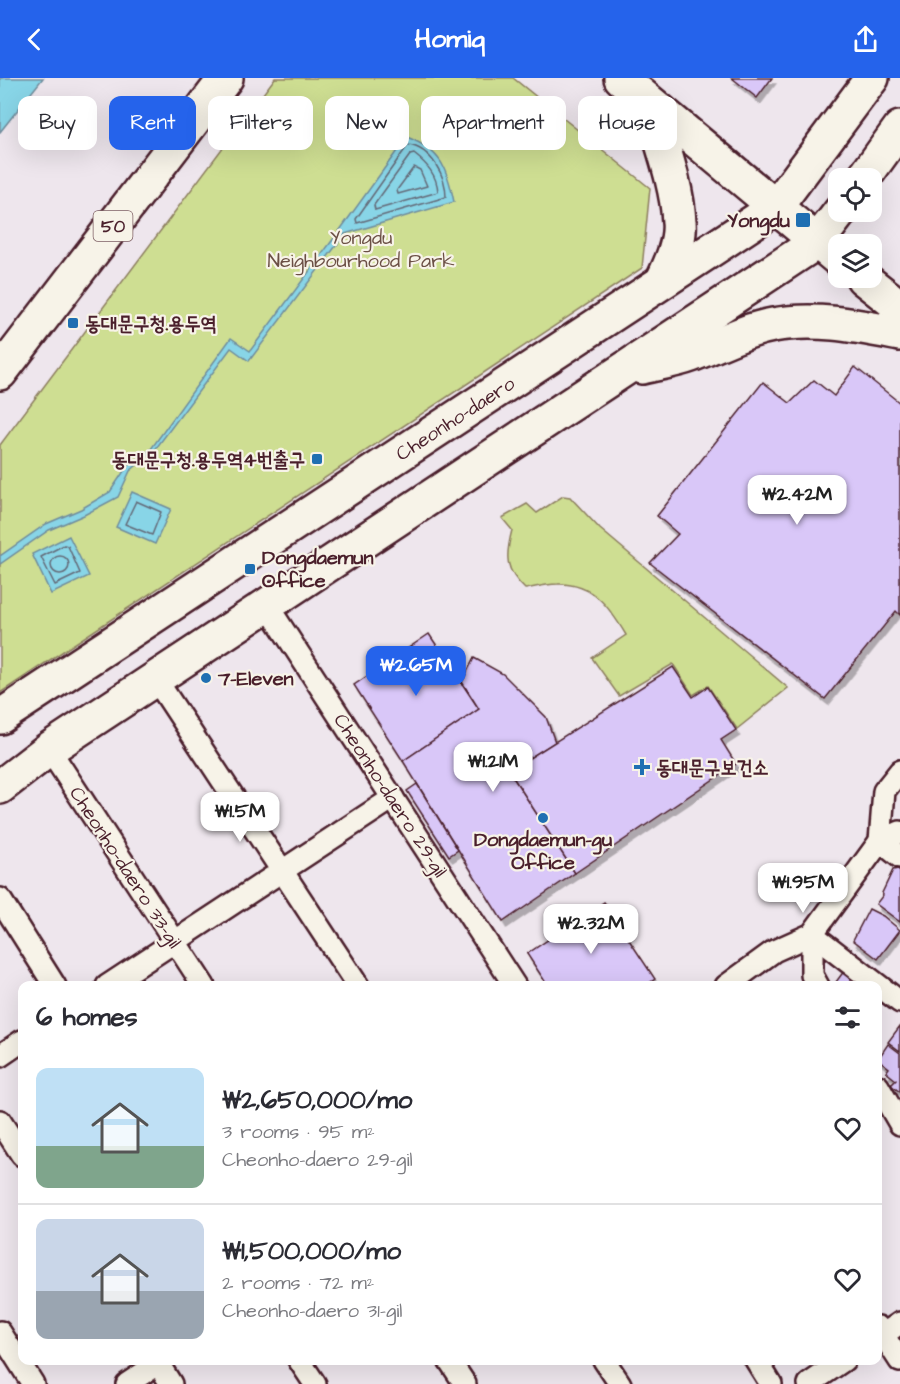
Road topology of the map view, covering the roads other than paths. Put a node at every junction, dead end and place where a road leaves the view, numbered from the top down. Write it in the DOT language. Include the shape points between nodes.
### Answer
graph roads {
  1 [pos="226,78"];
  2 [pos="621,78"];
  3 [pos="872,78"];
  4 [pos="642,96"];
  5 [pos="677,126"];
  6 [pos="900,128"];
  7 [pos="663,150"];
  8 [pos="871,168"];
  9 [pos="775,208"];
  10 [pos="828,250"];
  11 [pos="663,280"];
  12 [pos="876,288"];
  13 [pos="900,307"];
  14 [pos="900,334"];
  15 [pos="620,372"];
  16 [pos="0,373"];
  17 [pos="267,605"];
  18 [pos="156,678"];
  19 [pos="0,717"];
  20 [pos="49,749"];
  21 [pos="900,771"];
  22 [pos="0,787"];
  23 [pos="393,798"];
  24 [pos="900,832"];
  25 [pos="880,841"];
  26 [pos="900,857"];
  27 [pos="282,871"];
  28 [pos="0,899"];
  29 [pos="813,934"];
  30 [pos="175,941"];
  31 [pos="52,981"];
  32 [pos="115,981"];
  33 [pos="201,981"];
  34 [pos="355,981"];
  35 [pos="512,981"];
  36 [pos="733,981"];
  37 [pos="815,981"];
  38 [pos="873,981"];
  39 [pos="882,988"];
  40 [pos="900,1002"];
  41 [pos="18,1044"];
  42 [pos="0,1056"];
  43 [pos="882,1093"];
  44 [pos="0,1121"];
  45 [pos="900,1124"];
  46 [pos="18,1149"];
  47 [pos="900,1323"];
  48 [pos="0,1332"];
  49 [pos="882,1332"];
  50 [pos="882,1338"];
  51 [pos="18,1360"];
  52 [pos="900,1361"];
  53 [pos="21,1365"];
  54 [pos="155,1365"];
  55 [pos="161,1365"];
  56 [pos="302,1365"];
  57 [pos="452,1365"];
  58 [pos="607,1365"];
  59 [pos="759,1365"];
  60 [pos="837,1365"];
  61 [pos="33,1384"];
  62 [pos="127,1384"];
  63 [pos="171,1384"];
  64 [pos="315,1384"];
  65 [pos="465,1384"];
  66 [pos="620,1384"];
  67 [pos="771,1384"];
  68 [pos="809,1384"];
  1 -- 16 [label="main road, 50"];
  2 -- 4 [label="main road"];
  3 -- 9 [label="main road, Cheonho-daero"];
  5 -- 9 [label="main road"];
  6 -- 8 [label="main road"];
  7 -- 11 [label="main road" via="680,223 674,256"];
  9 -- 10 [label="main road"];
  9 -- 11 [label="main road, Cheonho-daero"];
  10 -- 15 [label="main road"];
  11 -- 19 [label="main road, Cheonho-daero"];
  12 -- 13 [label="main road"];
  14 -- 15 [label="main road" via="832,322 773,325 742,333 689,356"];
  15 -- 17 [label="main road"];
  17 -- 18 [label="main road"];
  17 -- 23 [label="street, Cheonho-daero 29-gil"];
  18 -- 20 [label="main road"];
  18 -- 27 [label="street"];
  20 -- 22 [label="main road"];
  20 -- 30 [label="street, Cheonho-daero 33-gil"];
  21 -- 25 [label="street" via="884,791"];
  23 -- 27 [label="street"];
  23 -- 35 [label="street, Cheonho-daero 29-gil"];
  24 -- 25 [label="street"];
  25 -- 26 [label="street"];
  25 -- 29 [label="street"];
  27 -- 30 [label="street"];
  27 -- 34 [label="street"];
  28 -- 31 [label="street"];
  29 -- 36 [label="street" via="774,951"];
  29 -- 37 [label="street"];
  29 -- 38 [label="street"];
  30 -- 32 [label="street"];
  30 -- 33 [label="street, Cheonho-daero 33-gil"];
  39 -- 40 [label="street"];
  41 -- 42 [label="street"];
  43 -- 45 [label="street"];
  44 -- 46 [label="street"];
  47 -- 49 [label="street"];
  48 -- 51 [label="street"];
  50 -- 52 [label="street"];
  53 -- 61 [label="street"];
  54 -- 62 [label="street"];
  55 -- 63 [label="street"];
  56 -- 64 [label="street"];
  57 -- 65 [label="street"];
  58 -- 66 [label="street"];
  59 -- 67 [label="street"];
  60 -- 68 [label="street"];
}
